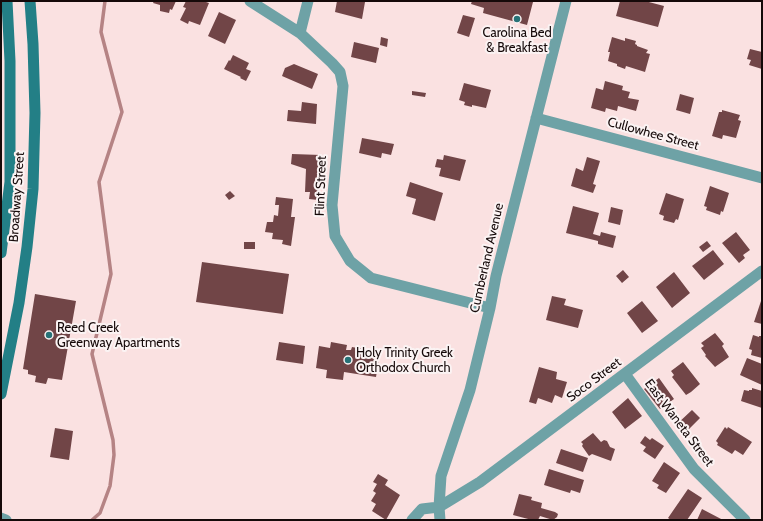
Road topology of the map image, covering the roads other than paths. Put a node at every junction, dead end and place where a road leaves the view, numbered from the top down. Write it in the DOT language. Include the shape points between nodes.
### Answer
graph roads {
  1 [pos="7,1"];
  2 [pos="30,1"];
  3 [pos="250,1"];
  4 [pos="308,1"];
  5 [pos="566,1"];
  6 [pos="300,33"];
  7 [pos="536,118"];
  8 [pos="762,178"];
  9 [pos="1,253"];
  10 [pos="762,271"];
  11 [pos="490,308"];
  12 [pos="625,374"];
  13 [pos="1,394"];
  14 [pos="439,506"];
  15 [pos="1,518"];
  16 [pos="6,520"];
  17 [pos="412,520"];
  18 [pos="440,520"];
  19 [pos="745,520"];
  1 -- 9 [label="main road, Broadway Street" via="10,61 10,182"];
  2 -- 13 [label="main road, Broadway Street" via="34,44 33,189 19,303"];
  3 -- 6 [label="street, Flint Street"];
  4 -- 6 [label="street"];
  5 -- 7 [label="street, Cumberland Avenue"];
  6 -- 11 [label="street, Flint Street" via="340,72 343,86 332,205 336,236 350,261 371,278"];
  7 -- 8 [label="street, Cullowhee Street"];
  7 -- 11 [label="street, Cumberland Avenue"];
  10 -- 12 [label="street, Soco Street"];
  11 -- 14 [label="street, Cumberland Avenue" via="470,390 441,476"];
  12 -- 14 [label="street, Soco Street" via="480,482"];
  12 -- 19 [label="street, East Waneta Street" via="694,470"];
  14 -- 17 [label="street, Soco Street" via="422,509"];
  14 -- 18 [label="street, Cumberland Avenue"];
  15 -- 16 [label="street"];
}
